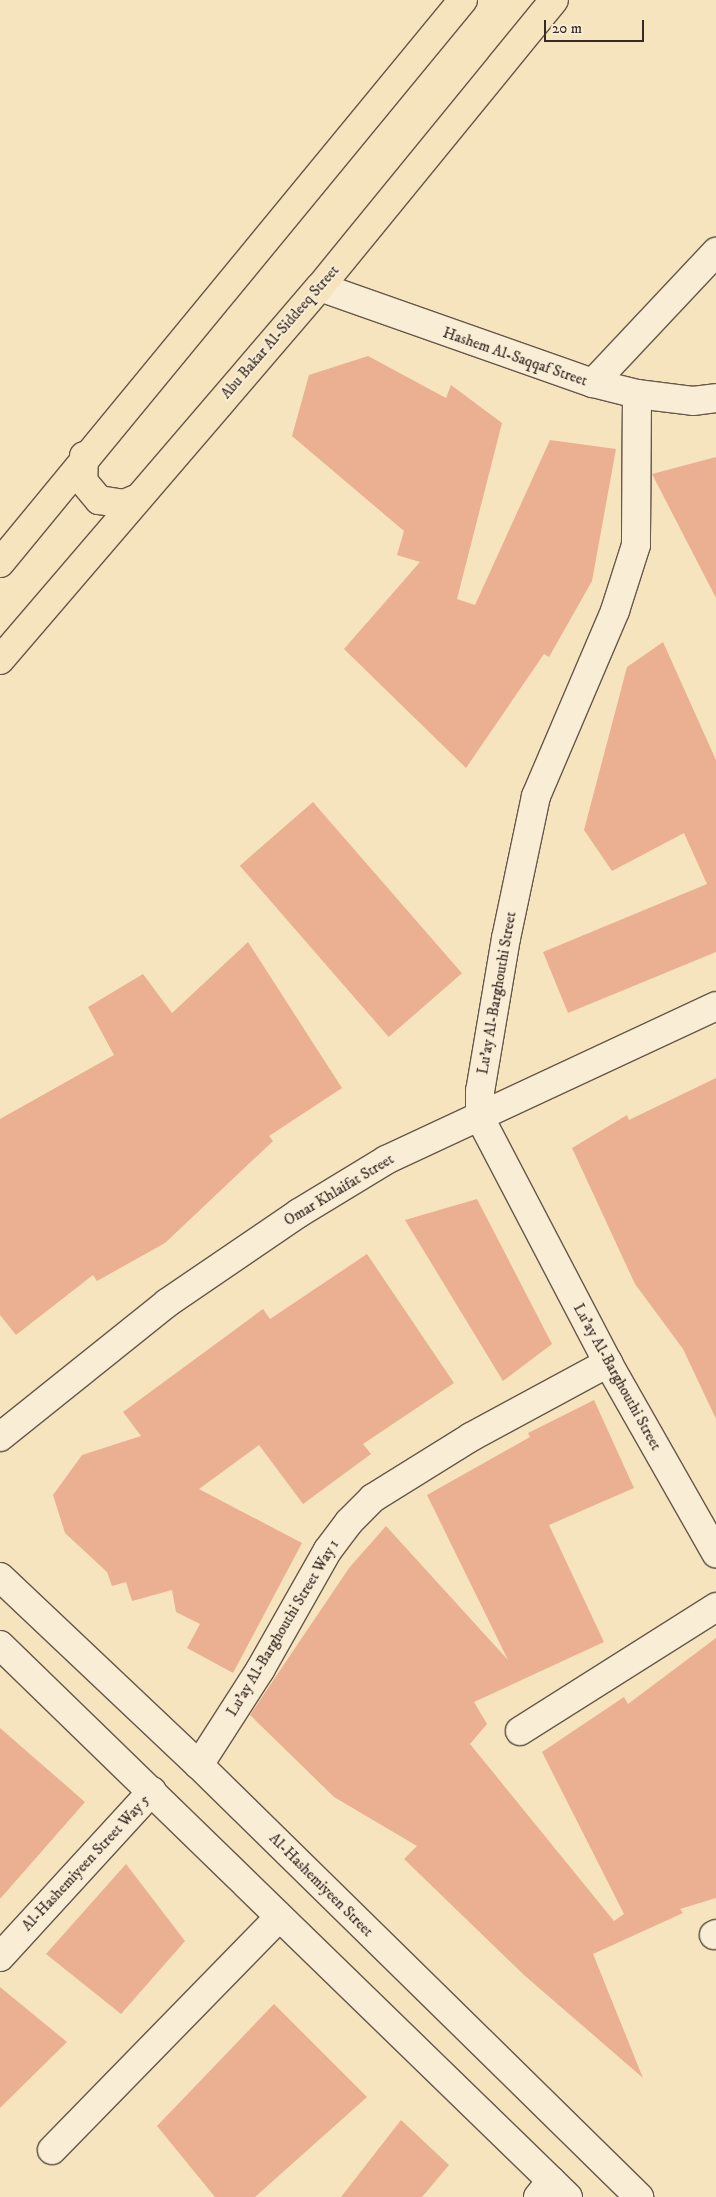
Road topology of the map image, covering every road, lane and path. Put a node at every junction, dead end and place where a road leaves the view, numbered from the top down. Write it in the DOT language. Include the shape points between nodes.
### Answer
graph roads {
  1 [pos="463,0"];
  2 [pos="554,0"];
  3 [pos="716,252"];
  4 [pos="320,287"];
  5 [pos="593,383"];
  6 [pos="637,394"];
  7 [pos="716,398"];
  8 [pos="84,456"];
  9 [pos="136,499"];
  10 [pos="0,563"];
  11 [pos="0,660"];
  12 [pos="716,1006"];
  13 [pos="480,1118"];
  14 [pos="608,1363"];
  15 [pos="0,1437"];
  16 [pos="716,1553"];
  17 [pos="0,1577"];
  18 [pos="716,1607"];
  19 [pos="0,1645"];
  20 [pos="520,1731"];
  21 [pos="199,1765"];
  22 [pos="152,1791"];
  23 [pos="279,1918"];
  24 [pos="0,1957"];
  25 [pos="52,2150"];
  26 [pos="552,2192"];
  27 [pos="639,2197"];
  1 -- 8 [label="main road"];
  2 -- 4 [label="main road, Abu Bakar Al-Siddeeq Street"];
  3 -- 5 [label="street"];
  4 -- 5 [label="street, Hashem Al-Saqqaf Street"];
  4 -- 9 [label="main road, Abu Bakar Al-Siddeeq Street"];
  5 -- 6 [label="street, Hashem Al-Saqqaf Street"];
  6 -- 7 [label="street, Hashem Al-Saqqaf Street" via="693,401"];
  6 -- 13 [label="street, Lu'ay Al-Barghouthi Street" via="636,545 615,611 536,796 506,938 480,1090"];
  8 -- 9 [label="main road" via="84,481 99,500 124,504"];
  8 -- 10 [label="main road"];
  9 -- 11 [label="main road, Abu Bakar Al-Siddeeq Street"];
  12 -- 13 [label="street, Omar Khlaifat Street"];
  13 -- 14 [label="street, Lu'ay Al-Barghouthi Street"];
  13 -- 15 [label="street, Omar Khlaifat Street" via="386,1160 244,1248 167,1303"];
  14 -- 16 [label="street, Lu'ay Al-Barghouthi Street"];
  14 -- 21 [label="street, Lu'ay Al-Barghouthi Street Way 1" via="471,1437 373,1498 328,1550 264,1663"];
  17 -- 21 [label="street, Al-Hashemiyeen Street"];
  18 -- 20 [label="street"];
  19 -- 22 [label="street"];
  21 -- 27 [label="street, Al-Hashemiyeen Street"];
  22 -- 23 [label="street"];
  22 -- 24 [label="street, Al-Hashemiyeen Street Way 5"];
  23 -- 25 [label="street"];
  23 -- 26 [label="street"];
}
